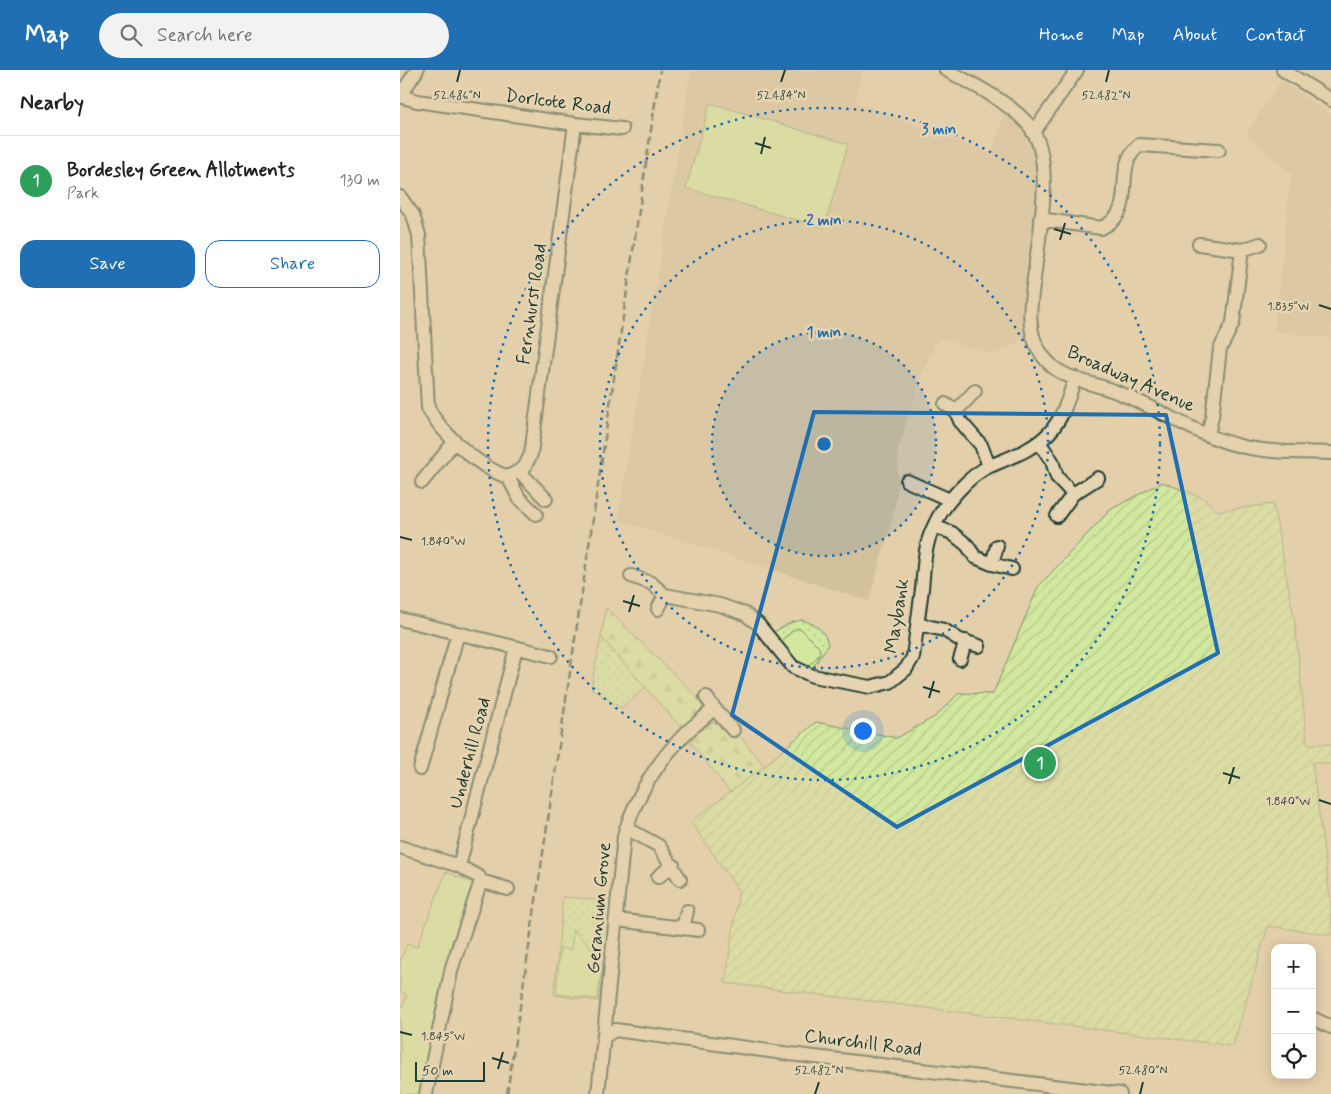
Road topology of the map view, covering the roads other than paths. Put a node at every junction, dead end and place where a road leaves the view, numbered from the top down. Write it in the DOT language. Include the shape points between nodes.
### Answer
graph roads {
  1 [pos="417,70"];
  2 [pos="946,70"];
  3 [pos="1077,70"];
  4 [pos="1283,70"];
  5 [pos="400,96"];
  6 [pos="1331,100"];
  7 [pos="575,124"];
  8 [pos="622,129"];
  9 [pos="1033,133"];
  10 [pos="1219,150"];
  11 [pos="400,197"];
  12 [pos="1040,219"];
  13 [pos="1199,244"];
  14 [pos="1260,244"];
  15 [pos="1242,250"];
  16 [pos="1075,378"];
  17 [pos="974,391"];
  18 [pos="1208,435"];
  19 [pos="455,441"];
  20 [pos="1039,442"];
  21 [pos="1331,452"];
  22 [pos="989,466"];
  23 [pos="514,474"];
  24 [pos="1098,478"];
  25 [pos="907,480"];
  26 [pos="422,482"];
  27 [pos="1072,494"];
  28 [pos="546,500"];
  29 [pos="950,500"];
  30 [pos="536,514"];
  31 [pos="1058,516"];
  32 [pos="934,526"];
  33 [pos="997,546"];
  34 [pos="992,564"];
  35 [pos="1012,568"];
  36 [pos="631,576"];
  37 [pos="665,595"];
  38 [pos="658,609"];
  39 [pos="400,619"];
  40 [pos="918,624"];
  41 [pos="458,634"];
  42 [pos="966,642"];
  43 [pos="979,646"];
  44 [pos="516,648"];
  45 [pos="551,656"];
  46 [pos="960,658"];
  47 [pos="706,697"];
  48 [pos="714,708"];
  49 [pos="733,730"];
  50 [pos="420,769"];
  51 [pos="626,828"];
  52 [pos="400,847"];
  53 [pos="673,865"];
  54 [pos="459,866"];
  55 [pos="658,877"];
  56 [pos="680,879"];
  57 [pos="481,881"];
  58 [pos="508,889"];
  59 [pos="687,911"];
  60 [pos="617,920"];
  61 [pos="683,928"];
  62 [pos="698,930"];
  63 [pos="1316,1020"];
  64 [pos="1331,1027"];
  65 [pos="605,1036"];
  66 [pos="426,1094"];
  67 [pos="598,1094"];
  68 [pos="1120,1094"];
  1 -- 5 [label="street"];
  2 -- 9 [label="street, Broadway Avenue" via="1006,105 1029,125"];
  3 -- 9 [label="street"];
  4 -- 6 [label="street"];
  5 -- 7 [label="street, Dorlcote Road"];
  7 -- 8 [label="street, Dorlcote Road"];
  7 -- 23 [label="street, Fernhurst Road" via="531,454 524,468"];
  9 -- 12 [label="street, Broadway Avenue" via="1044,167"];
  10 -- 12 [label="street" via="1139,145 1130,153 1126,166 1123,203 1117,217 1109,224 1101,228"];
  11 -- 19 [label="street" via="413,215 419,235 428,408 437,424"];
  12 -- 16 [label="street, Broadway Avenue" via="1030,315 1034,341 1054,367"];
  13 -- 15 [label="street"];
  14 -- 15 [label="street"];
  15 -- 18 [label="street" via="1233,323 1220,350"];
  16 -- 18 [label="street, Broadway Avenue" via="1119,392"];
  16 -- 20 [label="street, Maybank" via="1065,410 1051,432"];
  17 -- 22 [label="street" via="950,408 982,445"];
  18 -- 21 [label="street, Broadway Avenue" via="1243,447"];
  19 -- 23 [label="street" via="495,473"];
  19 -- 26 [label="street"];
  20 -- 22 [label="street, Maybank"];
  20 -- 27 [label="street" via="1052,461 1057,477"];
  22 -- 29 [label="street, Maybank"];
  23 -- 28 [label="street"];
  23 -- 30 [label="street" via="519,498"];
  24 -- 27 [label="street"];
  25 -- 29 [label="street"];
  27 -- 31 [label="street"];
  29 -- 32 [label="street, Maybank"];
  32 -- 34 [label="street" via="952,533 967,544 975,557"];
  32 -- 40 [label="street, Maybank" via="924,562"];
  33 -- 34 [label="street"];
  34 -- 35 [label="street"];
  36 -- 37 [label="street, Maybank" via="651,584"];
  37 -- 38 [label="street"];
  37 -- 40 [label="street, Maybank" via="720,605 745,614 758,624 798,671 870,687 890,682 906,669 913,657"];
  39 -- 41 [label="street"];
  40 -- 42 [label="street" via="944,630"];
  41 -- 44 [label="street"];
  41 -- 50 [label="street"];
  42 -- 43 [label="street"];
  42 -- 46 [label="street"];
  44 -- 45 [label="street"];
  44 -- 54 [label="street, Underhill Road"];
  47 -- 48 [label="street"];
  48 -- 49 [label="street"];
  48 -- 51 [label="street, Geranium Grove" via="657,766 638,798"];
  51 -- 53 [label="street" via="659,846"];
  51 -- 60 [label="street, Geranium Grove" via="621,853"];
  52 -- 54 [label="street"];
  53 -- 55 [label="street"];
  53 -- 56 [label="street"];
  54 -- 57 [label="street" via="480,877"];
  57 -- 58 [label="street"];
  57 -- 66 [label="street" via="452,967"];
  59 -- 61 [label="street"];
  60 -- 61 [label="street"];
  60 -- 65 [label="street, Geranium Grove"];
  61 -- 62 [label="street"];
  63 -- 64 [label="street"];
  65 -- 67 [label="street, Geranium Grove"];
  65 -- 68 [label="street, Churchill Road" via="615,1030"];
}
